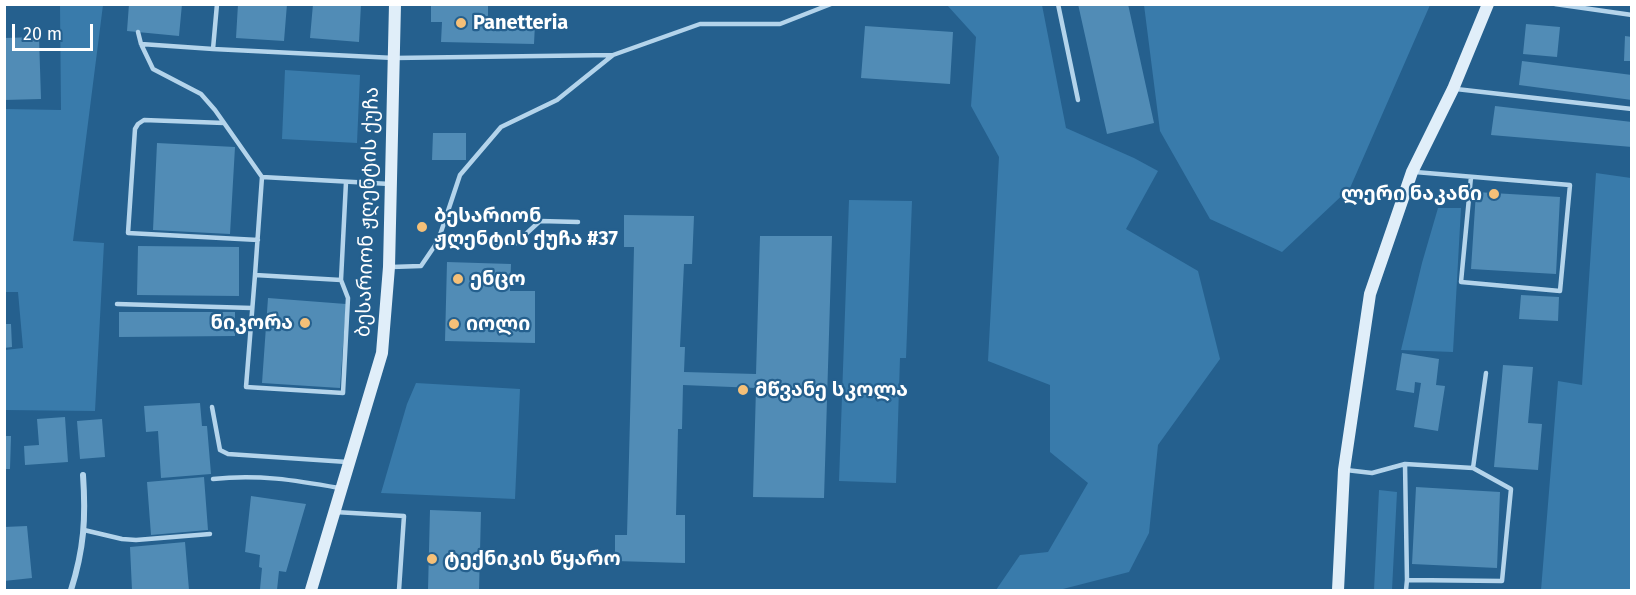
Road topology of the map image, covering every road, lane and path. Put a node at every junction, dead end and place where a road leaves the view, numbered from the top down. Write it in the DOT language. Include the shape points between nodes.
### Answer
graph roads {
  1 [pos="217,4"];
  2 [pos="395,4"];
  3 [pos="831,4"];
  4 [pos="1058,4"];
  5 [pos="1488,4"];
  6 [pos="1554,4"];
  7 [pos="1632,15"];
  8 [pos="138,32"];
  9 [pos="141,44"];
  10 [pos="213,49"];
  11 [pos="613,56"];
  12 [pos="394,58"];
  13 [pos="1453,89"];
  14 [pos="1078,100"];
  15 [pos="1632,109"];
  16 [pos="224,123"];
  17 [pos="1412,172"];
  18 [pos="262,177"];
  19 [pos="1471,177"];
  20 [pos="346,183"];
  21 [pos="390,184"];
  22 [pos="578,222"];
  23 [pos="258,240"];
  24 [pos="438,241"];
  25 [pos="389,267"];
  26 [pos="255,275"];
  27 [pos="341,280"];
  28 [pos="117,304"];
  29 [pos="252,308"];
  30 [pos="1486,373"];
  31 [pos="212,407"];
  32 [pos="350,462"];
  33 [pos="1405,464"];
  34 [pos="1473,468"];
  35 [pos="1344,470"];
  36 [pos="83,475"];
  37 [pos="213,479"];
  38 [pos="342,488"];
  39 [pos="334,512"];
  40 [pos="84,530"];
  41 [pos="210,534"];
  42 [pos="1407,580"];
  43 [pos="74,588"];
  44 [pos="311,591"];
  45 [pos="399,591"];
  46 [pos="1338,591"];
  47 [pos="1406,591"];
  1 -- 10 [label="lane"];
  2 -- 12 [label="main road, ბესარიონ ჟღენტის ქუჩა"];
  3 -- 11 [label="lane" via="780,24 700,24"];
  4 -- 14 [label="lane"];
  5 -- 13 [label="main road"];
  6 -- 7 [label="lane"];
  8 -- 9 [label="lane"];
  9 -- 10 [label="lane"];
  9 -- 16 [label="lane" via="153,69 201,94"];
  10 -- 12 [label="lane"];
  11 -- 12 [label="lane"];
  11 -- 24 [label="lane" via="557,100 501,128 460,175"];
  12 -- 21 [label="main road, ბესარიონ ჟღენტის ქუჩა"];
  13 -- 15 [label="lane"];
  13 -- 17 [label="main road"];
  16 -- 18 [label="lane"];
  16 -- 23 [label="lane" via="144,120 138,124 128,232"];
  17 -- 19 [label="lane"];
  17 -- 35 [label="main road" via="1370,294"];
  18 -- 20 [label="lane"];
  18 -- 23 [label="lane"];
  19 -- 19 [label="lane" via="1570,185 1560,291 1461,282"];
  20 -- 21 [label="lane"];
  20 -- 27 [label="lane"];
  21 -- 25 [label="main road, ბესარიონ ჟღენტის ქუჩა"];
  22 -- 24 [label="lane" via="540,221 516,243"];
  23 -- 26 [label="lane"];
  24 -- 25 [label="lane" via="421,266"];
  25 -- 32 [label="main road, ბესარიონ ჟღენტის ქუჩა" via="382,354"];
  26 -- 27 [label="lane"];
  26 -- 29 [label="lane"];
  27 -- 29 [label="lane" via="348,297 343,393 246,387"];
  28 -- 29 [label="lane"];
  30 -- 34 [label="lane"];
  31 -- 32 [label="lane" via="220,450 228,454"];
  32 -- 38 [label="main road, ბესარიონ ჟღენტის ქუჩა"];
  33 -- 34 [label="lane"];
  33 -- 35 [label="lane" via="1372,473"];
  33 -- 42 [label="lane"];
  34 -- 42 [label="lane" via="1511,489 1503,581"];
  35 -- 46 [label="main road"];
  36 -- 40 [label="street"];
  37 -- 38 [label="lane" via="283,478"];
  38 -- 39 [label="main road, ბესარიონ ჟღენტის ქუჩა"];
  39 -- 44 [label="main road, ბესარიონ ჟღენტის ქუჩა"];
  39 -- 45 [label="lane" via="405,516"];
  40 -- 41 [label="lane" via="136,540"];
  40 -- 43 [label="street"];
  42 -- 47 [label="lane"];
}
